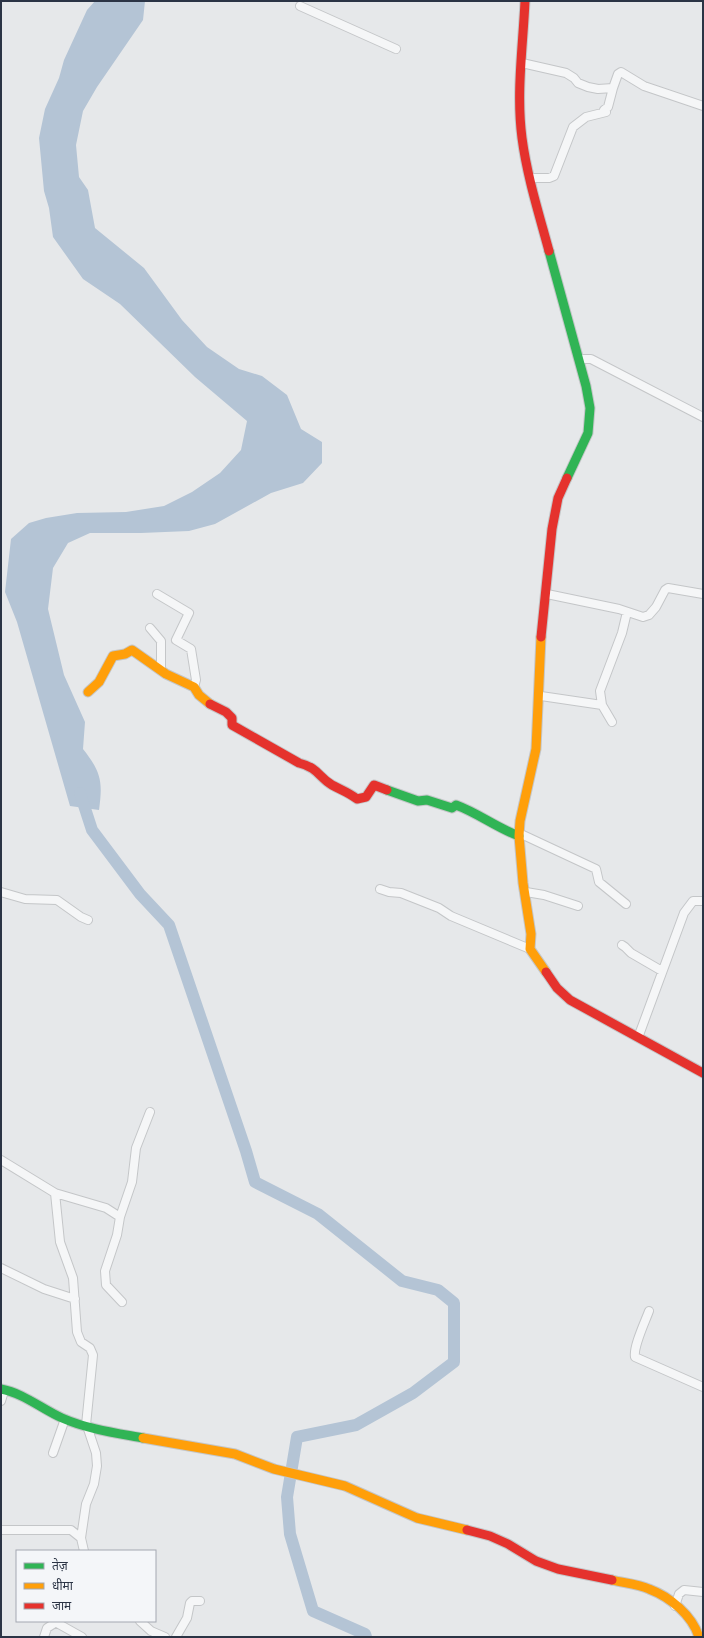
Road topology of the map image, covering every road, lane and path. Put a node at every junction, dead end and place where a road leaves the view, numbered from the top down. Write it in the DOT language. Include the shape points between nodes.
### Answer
graph roads {
  1 [pos="525,1"];
  2 [pos="300,6"];
  3 [pos="396,49"];
  4 [pos="526,64"];
  5 [pos="613,88"];
  6 [pos="703,106"];
  7 [pos="534,178"];
  8 [pos="582,359"];
  9 [pos="703,417"];
  10 [pos="157,594"];
  11 [pos="548,594"];
  12 [pos="703,594"];
  13 [pos="627,612"];
  14 [pos="150,628"];
  15 [pos="161,670"];
  16 [pos="194,687"];
  17 [pos="88,692"];
  18 [pos="542,696"];
  19 [pos="602,705"];
  20 [pos="612,722"];
  21 [pos="521,834"];
  22 [pos="380,888"];
  23 [pos="1,892"];
  24 [pos="527,892"];
  25 [pos="703,901"];
  26 [pos="626,904"];
  27 [pos="578,906"];
  28 [pos="88,920"];
  29 [pos="622,946"];
  30 [pos="530,949"];
  31 [pos="662,971"];
  32 [pos="640,1035"];
  33 [pos="703,1073"];
  34 [pos="150,1112"];
  35 [pos="1,1160"];
  36 [pos="55,1194"];
  37 [pos="120,1217"];
  38 [pos="1,1268"];
  39 [pos="75,1299"];
  40 [pos="122,1302"];
  41 [pos="649,1311"];
  42 [pos="703,1388"];
  43 [pos="2,1390"];
  44 [pos="1,1401"];
  45 [pos="65,1419"];
  46 [pos="86,1426"];
  47 [pos="53,1453"];
  48 [pos="1,1530"];
  49 [pos="81,1538"];
  50 [pos="84,1550"];
  51 [pos="703,1592"];
  52 [pos="200,1601"];
  53 [pos="675,1606"];
  54 [pos="57,1622"];
  55 [pos="141,1622"];
  56 [pos="700,1635"];
  57 [pos="44,1637"];
  58 [pos="82,1637"];
  59 [pos="165,1637"];
  60 [pos="176,1637"];
  1 -- 4 [label="street"];
  2 -- 3 [label="street"];
  4 -- 5 [label="street" via="566,73 588,87"];
  4 -- 7 [label="street" via="520,101 522,130"];
  5 -- 6 [label="street" via="620,72 644,86"];
  5 -- 7 [label="street" via="608,107 604,110 606,112 586,117 573,127 554,176"];
  7 -- 8 [label="street"];
  8 -- 9 [label="street"];
  8 -- 11 [label="street" via="589,401 589,427 557,504 552,529"];
  10 -- 16 [label="street" via="189,613 176,640 191,649 196,680"];
  11 -- 13 [label="street"];
  11 -- 18 [label="street"];
  12 -- 13 [label="street" via="668,588 650,615 643,617"];
  13 -- 19 [label="street" via="621,637 601,686"];
  14 -- 15 [label="street" via="161,640"];
  15 -- 16 [label="street"];
  15 -- 17 [label="street" via="132,650 113,656 92,691"];
  16 -- 21 [label="street" via="211,705 226,712 232,718 232,725 299,763 311,766 332,785 357,799 366,797 374,785 418,801 427,800 452,808 456,805 465,807 511,834"];
  18 -- 19 [label="street"];
  18 -- 21 [label="street" via="536,756 523,803"];
  19 -- 20 [label="street"];
  21 -- 24 [label="street"];
  21 -- 26 [label="street" via="596,869 597,881"];
  22 -- 30 [label="street" via="402,893"];
  23 -- 28 [label="street" via="25,899 57,900"];
  24 -- 27 [label="street"];
  24 -- 30 [label="street"];
  25 -- 31 [label="street" via="693,901 686,909"];
  29 -- 31 [label="street"];
  30 -- 32 [label="street" via="541,962 552,984 564,995"];
  31 -- 32 [label="street"];
  32 -- 33 [label="street"];
  34 -- 37 [label="street" via="136,1148 132,1182"];
  35 -- 36 [label="street"];
  36 -- 37 [label="street" via="106,1208"];
  36 -- 39 [label="street" via="58,1234 72,1272"];
  37 -- 40 [label="street" via="104,1275 108,1289"];
  38 -- 39 [label="street" via="44,1289"];
  39 -- 46 [label="street" via="79,1338 90,1348 93,1355"];
  41 -- 42 [label="street" via="634,1353 635,1357"];
  43 -- 44 [label="street"];
  43 -- 45 [label="street" via="16,1393"];
  45 -- 46 [label="street"];
  45 -- 47 [label="street"];
  46 -- 49 [label="street" via="96,1453 97,1466 94,1484 86,1504"];
  46 -- 53 [label="street" via="224,1451 274,1469 345,1486 417,1518 490,1536 547,1566 648,1588 667,1598"];
  48 -- 49 [label="street" via="71,1530"];
  49 -- 50 [label="street"];
  51 -- 53 [label="street" via="684,1590 678,1594"];
  52 -- 60 [label="street" via="190,1603 187,1618"];
  53 -- 56 [label="street" via="695,1625"];
  54 -- 57 [label="street" via="47,1628"];
  54 -- 58 [label="street"];
  55 -- 59 [label="street" via="151,1631"];
}
